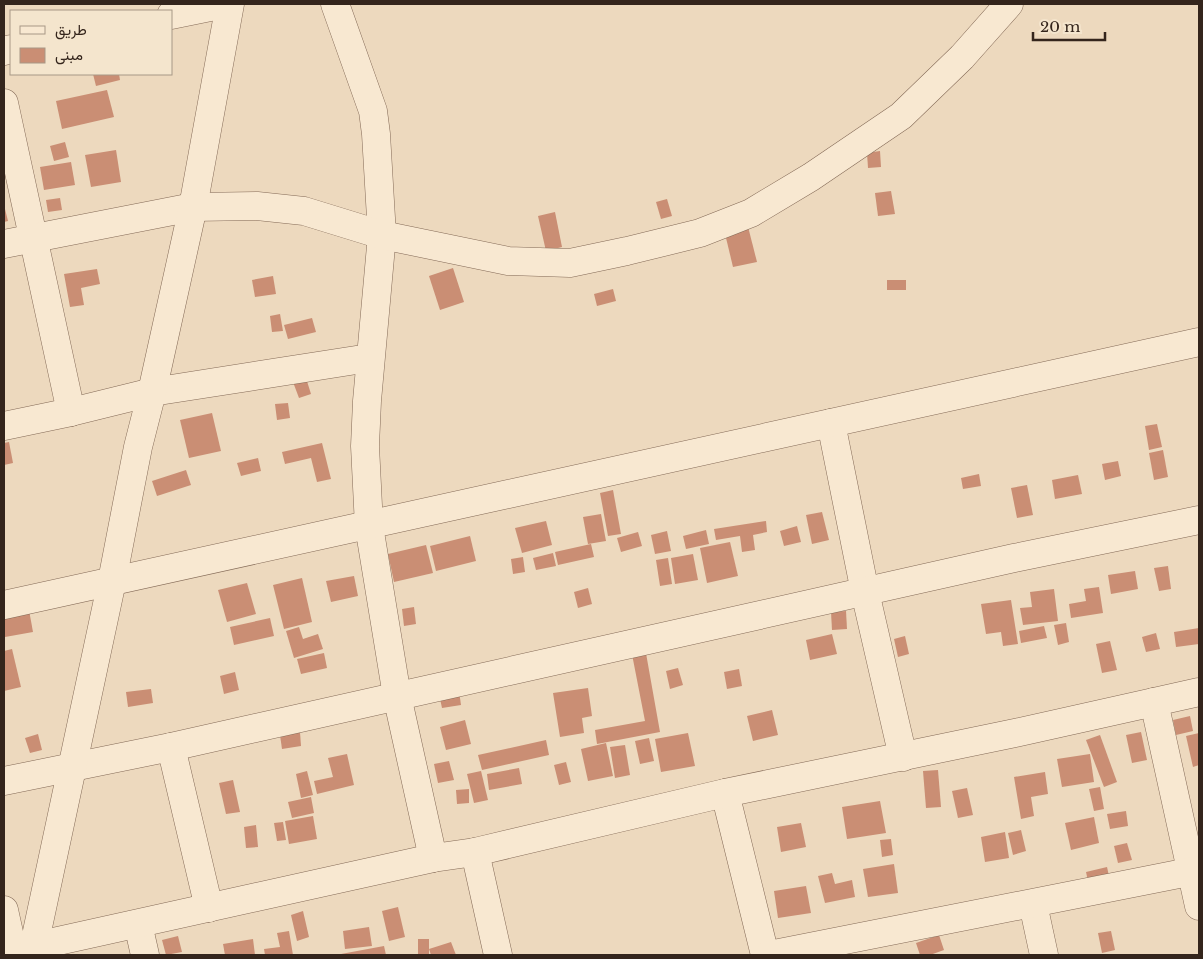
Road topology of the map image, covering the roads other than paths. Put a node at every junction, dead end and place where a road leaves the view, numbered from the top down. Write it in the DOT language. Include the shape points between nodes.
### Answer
graph roads {
  1 [pos="225,4"];
  2 [pos="230,4"];
  3 [pos="335,4"];
  4 [pos="1009,4"];
  5 [pos="172,15"];
  6 [pos="4,103"];
  7 [pos="193,207"];
  8 [pos="382,235"];
  9 [pos="32,237"];
  10 [pos="4,244"];
  11 [pos="1199,342"];
  12 [pos="370,358"];
  13 [pos="152,392"];
  14 [pos="71,412"];
  15 [pos="831,423"];
  16 [pos="4,426"];
  17 [pos="1199,520"];
  18 [pos="369,526"];
  19 [pos="112,581"];
  20 [pos="865,592"];
  21 [pos="4,605"];
  22 [pos="1199,692"];
  23 [pos="397,696"];
  24 [pos="1154,702"];
  25 [pos="171,747"];
  26 [pos="903,757"];
  27 [pos="73,768"];
  28 [pos="4,781"];
  29 [pos="725,793"];
  30 [pos="475,852"];
  31 [pos="432,858"];
  32 [pos="1196,871"];
  33 [pos="1033,904"];
  34 [pos="1199,906"];
  35 [pos="210,908"];
  36 [pos="4,910"];
  37 [pos="138,924"];
  38 [pos="21,951"];
  39 [pos="145,955"];
  40 [pos="498,955"];
  41 [pos="767,955"];
  42 [pos="1044,955"];
  1 -- 5 [label="street"];
  2 -- 7 [label="street"];
  3 -- 8 [label="street" via="373,111"];
  4 -- 8 [label="street" via="962,57 901,116 751,213 700,233 570,263 508,261"];
  6 -- 9 [label="street"];
  7 -- 8 [label="street" via="257,206 304,211"];
  7 -- 9 [label="street"];
  7 -- 13 [label="street"];
  8 -- 12 [label="street"];
  9 -- 10 [label="street"];
  9 -- 14 [label="street"];
  11 -- 15 [label="street"];
  12 -- 13 [label="street"];
  12 -- 18 [label="street" via="365,446"];
  13 -- 14 [label="street"];
  13 -- 19 [label="street"];
  14 -- 16 [label="street"];
  15 -- 18 [label="street"];
  15 -- 20 [label="street"];
  17 -- 20 [label="street"];
  18 -- 19 [label="street"];
  18 -- 23 [label="street"];
  19 -- 21 [label="street"];
  19 -- 27 [label="street"];
  20 -- 23 [label="street"];
  20 -- 26 [label="street"];
  22 -- 24 [label="street"];
  23 -- 25 [label="street"];
  23 -- 31 [label="street"];
  24 -- 26 [label="street"];
  24 -- 32 [label="street"];
  25 -- 27 [label="street"];
  25 -- 35 [label="street"];
  26 -- 29 [label="street"];
  27 -- 28 [label="street"];
  27 -- 38 [label="street"];
  29 -- 30 [label="street"];
  29 -- 41 [label="street"];
  30 -- 31 [label="street"];
  30 -- 40 [label="street"];
  31 -- 35 [label="street"];
  32 -- 33 [label="street"];
  32 -- 34 [label="street"];
  33 -- 41 [label="street"];
  33 -- 42 [label="street"];
  35 -- 37 [label="street"];
  36 -- 38 [label="street"];
  37 -- 38 [label="street"];
  37 -- 39 [label="street"];
}
